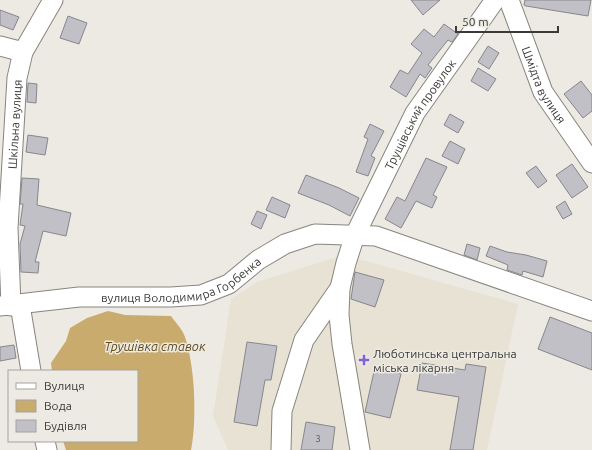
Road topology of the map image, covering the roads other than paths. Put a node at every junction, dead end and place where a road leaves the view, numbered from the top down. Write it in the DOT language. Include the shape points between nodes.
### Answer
graph roads {
  1 [pos="53,0"];
  2 [pos="495,0"];
  3 [pos="509,0"];
  4 [pos="0,46"];
  5 [pos="23,52"];
  6 [pos="592,163"];
  7 [pos="355,235"];
  8 [pos="340,288"];
  9 [pos="10,306"];
  10 [pos="592,311"];
  11 [pos="31,370"];
  12 [pos="281,450"];
  13 [pos="360,450"];
  1 -- 5 [label="street, Шкільна вулиця"];
  2 -- 7 [label="street, Трущівський провулок" via="415,113"];
  3 -- 6 [label="street, Шмідта вулиця" via="543,92"];
  4 -- 5 [label="street"];
  5 -- 9 [label="street, Шкільна вулиця" via="17,78 8,228"];
  7 -- 8 [label="street"];
  7 -- 9 [label="street, вулиця Володимира Горбенка" via="315,234 285,244 258,260 229,284 201,295 79,298"];
  7 -- 10 [label="street, вулиця Володимира Горбенка" via="376,236"];
  8 -- 12 [label="street" via="304,340 282,411"];
  8 -- 13 [label="street" via="342,344"];
  9 -- 11 [label="street, Шкільна вулиця"];
}
